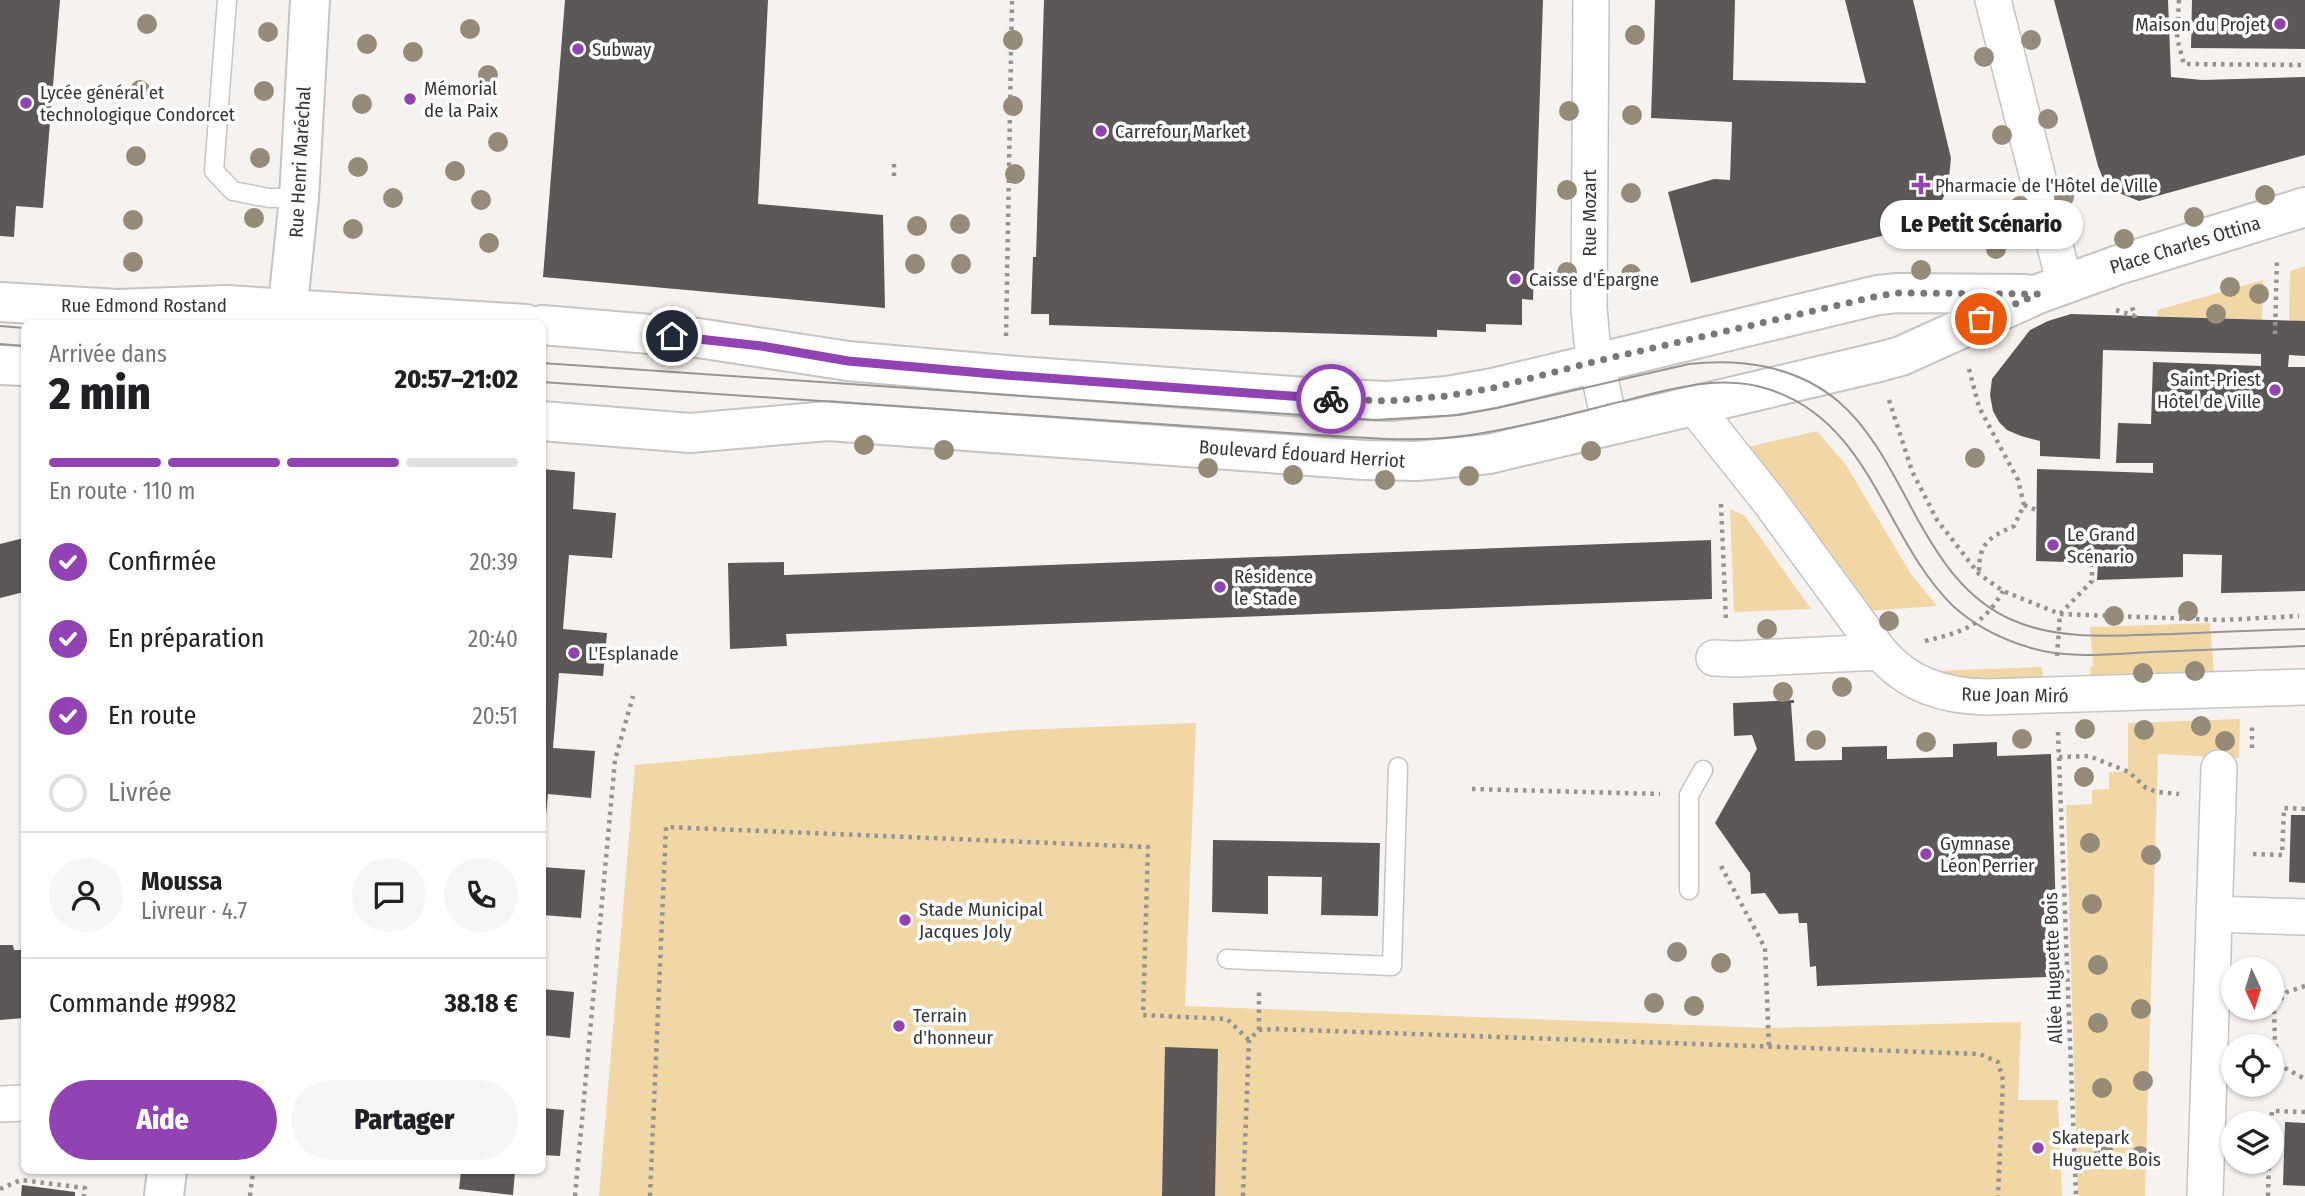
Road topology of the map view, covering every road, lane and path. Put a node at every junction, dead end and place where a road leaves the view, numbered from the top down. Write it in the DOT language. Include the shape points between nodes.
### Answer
graph roads {
  1 [pos="227,0"];
  2 [pos="310,0"];
  3 [pos="1012,0"];
  4 [pos="1591,0"];
  5 [pos="1993,0"];
  6 [pos="2179,0"];
  7 [pos="2305,65"];
  8 [pos="894,160"];
  9 [pos="894,176"];
  10 [pos="299,198"];
  11 [pos="2305,207"];
  12 [pos="2277,255"];
  13 [pos="2052,289"];
  14 [pos="0,302"];
  15 [pos="288,316"];
  16 [pos="407,320"];
  17 [pos="546,325"];
  18 [pos="2275,334"];
  19 [pos="1597,361"];
  20 [pos="1968,363"];
  21 [pos="0,365"];
  22 [pos="21,366"];
  23 [pos="1005,375"];
  24 [pos="1888,398"];
  25 [pos="1693,405"];
  26 [pos="546,421"];
  27 [pos="1610,425"];
  28 [pos="1721,494"];
  29 [pos="2024,505"];
  30 [pos="2036,510"];
  31 [pos="2092,565"];
  32 [pos="1979,574"];
  33 [pos="2003,591"];
  34 [pos="2060,614"];
  35 [pos="2299,616"];
  36 [pos="1880,652"];
  37 [pos="1725,658"];
  38 [pos="2057,680"];
  39 [pos="2305,687"];
  40 [pos="633,696"];
  41 [pos="2059,757"];
  42 [pos="1398,767"];
  43 [pos="1703,770"];
  44 [pos="2219,782"];
  45 [pos="2305,809"];
  46 [pos="2216,852"];
  47 [pos="1689,890"];
  48 [pos="2214,914"];
  49 [pos="2305,917"];
  50 [pos="1227,959"];
  51 [pos="1260,961"];
  52 [pos="2305,986"];
  53 [pos="1259,1030"];
  54 [pos="1249,1040"];
  55 [pos="2305,1079"];
  56 [pos="21,1103"];
  57 [pos="0,1104"];
  58 [pos="2284,1111"];
  59 [pos="2305,1112"];
  60 [pos="167,1174"];
  61 [pos="253,1174"];
  62 [pos="2268,1174"];
  63 [pos="0,1189"];
  64 [pos="84,1196"];
  65 [pos="164,1196"];
  66 [pos="250,1196"];
  67 [pos="575,1196"];
  68 [pos="650,1196"];
  69 [pos="1243,1196"];
  70 [pos="1998,1196"];
  71 [pos="2076,1196"];
  72 [pos="2205,1196"];
  73 [pos="2267,1196"];
  1 -- 10 [label="lane" via="214,171 233,191"];
  2 -- 10 [label="main road, Rue Henri Maréchal"];
  3 -- 23 [label="path"];
  4 -- 19 [label="street, Rue Mozart" via="1588,308"];
  5 -- 13 [label="street"];
  6 -- 7 [label="path" via="2177,38 2184,64"];
  8 -- 9 [label="path"];
  10 -- 15 [label="main road, Rue Henri Maréchal"];
  11 -- 13 [label="main road, Place Charles Ottina"];
  12 -- 18 [label="path"];
  13 -- 19 [label="main road" via="1878,296"];
  13 -- 25 [label="main road, Boulevard Édouard Herriot" via="1902,356"];
  14 -- 15 [label="main road, Rue Edmond Rostand" via="118,309 227,305"];
  15 -- 16 [label="main road"];
  17 -- 23 [label="main road" via="698,338 848,361"];
  19 -- 23 [label="main road" via="1493,388 1388,401"];
  19 -- 27 [label="street, Rue Mozart"];
  20 -- 29 [label="path" via="1979,407 2018,480"];
  21 -- 22 [label="main road"];
  24 -- 32 [label="path" via="1912,471 1937,520"];
  25 -- 27 [label="main road, Boulevard Édouard Herriot"];
  25 -- 36 [label="street, Rue Joan Miró"];
  26 -- 27 [label="main road, Boulevard Édouard Herriot" via="690,433 828,421 1417,461 1489,454"];
  28 -- 37 [label="path"];
  29 -- 30 [label="path"];
  29 -- 32 [label="path" via="2014,526 1992,536 1980,551"];
  31 -- 34 [label="path" via="2092,581"];
  32 -- 33 [label="path"];
  33 -- 34 [label="path"];
  33 -- 36 [label="path" via="1993,609 1976,624"];
  34 -- 35 [label="path" via="2222,620"];
  34 -- 38 [label="path, Allée Huguette Bois"];
  36 -- 37 [label="street"];
  36 -- 38 [label="street, Rue Joan Miró" via="1913,681 1967,697"];
  38 -- 39 [label="street, Rue Joan Miró"];
  38 -- 41 [label="path, Allée Huguette Bois"];
  40 -- 67 [label="path" via="615,760"];
  41 -- 44 [label="path" via="2089,756 2129,772 2157,792"];
  41 -- 71 [label="path, Allée Huguette Bois"];
  42 -- 51 [label="lane" via="1392,966"];
  43 -- 47 [label="lane" via="1689,795"];
  44 -- 46 [label="street"];
  45 -- 46 [label="path" via="2284,808 2282,855"];
  46 -- 48 [label="street"];
  48 -- 49 [label="street"];
  48 -- 72 [label="street"];
  50 -- 51 [label="lane"];
  51 -- 53 [label="path"];
  52 -- 55 [label="path" via="2287,992 2274,1007 2275,1043 2283,1068"];
  53 -- 54 [label="path"];
  53 -- 70 [label="path" via="1980,1054 1998,1062 2003,1080"];
  54 -- 68 [label="path" via="1227,1019 1143,1015 1148,847 666,827"];
  54 -- 69 [label="path"];
  56 -- 57 [label="street"];
  58 -- 59 [label="path"];
  60 -- 65 [label="main road"];
  61 -- 66 [label="path"];
  62 -- 73 [label="path"];
  63 -- 64 [label="path" via="21,1180 85,1188"];
}
